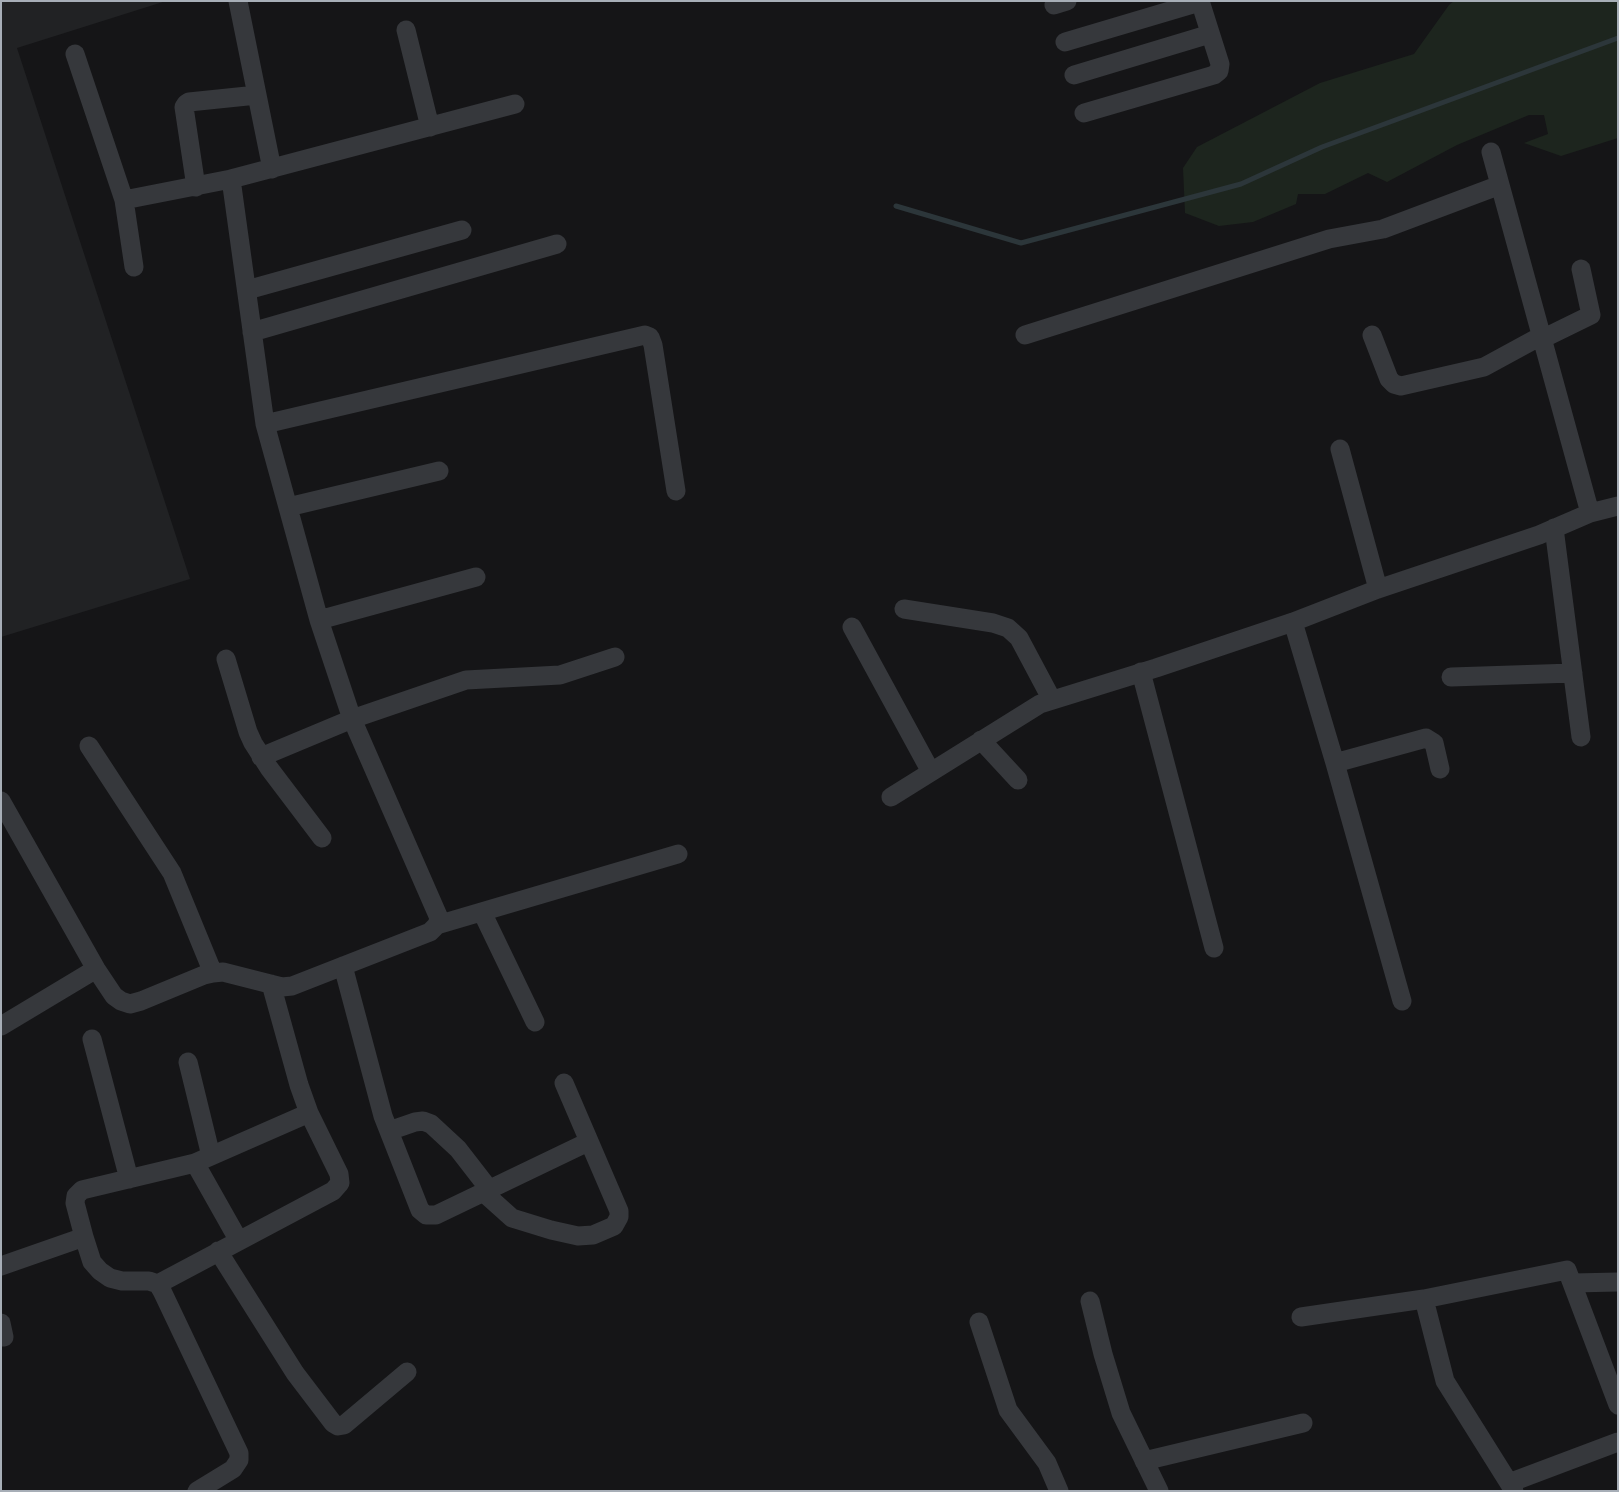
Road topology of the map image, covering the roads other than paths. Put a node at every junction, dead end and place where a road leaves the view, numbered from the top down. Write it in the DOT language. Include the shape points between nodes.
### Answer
graph roads {
  1 [pos="238,1"];
  2 [pos="1200,2"];
  3 [pos="406,30"];
  4 [pos="1210,34"];
  5 [pos="1065,42"];
  6 [pos="76,54"];
  7 [pos="1074,75"];
  8 [pos="257,95"];
  9 [pos="515,104"];
  10 [pos="1084,113"];
  11 [pos="430,127"];
  12 [pos="1491,152"];
  13 [pos="272,169"];
  14 [pos="231,180"];
  15 [pos="1500,185"];
  16 [pos="196,187"];
  17 [pos="124,200"];
  18 [pos="462,230"];
  19 [pos="556,244"];
  20 [pos="134,266"];
  21 [pos="1581,269"];
  22 [pos="247,290"];
  23 [pos="252,332"];
  24 [pos="1026,335"];
  25 [pos="1372,335"];
  26 [pos="1541,338"];
  27 [pos="265,424"];
  28 [pos="1340,449"];
  29 [pos="439,471"];
  30 [pos="676,491"];
  31 [pos="1618,506"];
  32 [pos="288,507"];
  33 [pos="1590,514"];
  34 [pos="1554,528"];
  35 [pos="476,577"];
  36 [pos="1378,590"];
  37 [pos="904,609"];
  38 [pos="319,620"];
  39 [pos="1293,622"];
  40 [pos="852,627"];
  41 [pos="615,657"];
  42 [pos="226,659"];
  43 [pos="1141,672"];
  44 [pos="1574,673"];
  45 [pos="1451,677"];
  46 [pos="1052,700"];
  47 [pos="352,719"];
  48 [pos="1581,737"];
  49 [pos="981,740"];
  50 [pos="89,746"];
  51 [pos="261,757"];
  52 [pos="1335,763"];
  53 [pos="1440,769"];
  54 [pos="931,772"];
  55 [pos="1018,780"];
  56 [pos="890,797"];
  57 [pos="1,801"];
  58 [pos="322,838"];
  59 [pos="678,854"];
  60 [pos="482,912"];
  61 [pos="437,925"];
  62 [pos="1214,948"];
  63 [pos="343,966"];
  64 [pos="96,969"];
  65 [pos="213,973"];
  66 [pos="271,984"];
  67 [pos="1402,1001"];
  68 [pos="535,1022"];
  69 [pos="1,1026"];
  70 [pos="92,1040"];
  71 [pos="188,1062"];
  72 [pos="564,1083"];
  73 [pos="309,1113"];
  74 [pos="389,1131"];
  75 [pos="588,1142"];
  76 [pos="203,1160"];
  77 [pos="129,1179"];
  78 [pos="486,1191"];
  79 [pos="84,1237"];
  80 [pos="239,1241"];
  81 [pos="218,1251"];
  82 [pos="1,1266"];
  83 [pos="1618,1282"];
  84 [pos="1573,1283"];
  85 [pos="158,1284"];
  86 [pos="1424,1299"];
  87 [pos="1090,1301"];
  88 [pos="1301,1317"];
  89 [pos="979,1322"];
  90 [pos="407,1372"];
  91 [pos="1618,1405"];
  92 [pos="1303,1423"];
  93 [pos="1618,1442"];
  94 [pos="1144,1460"];
  95 [pos="1512,1487"];
  96 [pos="197,1491"];
  97 [pos="1059,1491"];
  98 [pos="1159,1491"];
  1 -- 8 [label="street"];
  2 -- 4 [label="street"];
  2 -- 5 [label="street"];
  3 -- 11 [label="street"];
  4 -- 7 [label="street"];
  4 -- 10 [label="street" via="1220,64 1214,75"];
  6 -- 17 [label="street"];
  8 -- 13 [label="street"];
  8 -- 16 [label="street" via="189,102 184,107"];
  9 -- 11 [label="street"];
  11 -- 13 [label="street"];
  12 -- 15 [label="street"];
  13 -- 14 [label="street"];
  14 -- 16 [label="street"];
  14 -- 22 [label="street"];
  15 -- 24 [label="street" via="1383,230 1329,239"];
  15 -- 26 [label="street"];
  16 -- 17 [label="street"];
  17 -- 20 [label="street"];
  18 -- 22 [label="street"];
  19 -- 23 [label="street"];
  21 -- 26 [label="street" via="1591,315"];
  22 -- 23 [label="street"];
  23 -- 27 [label="street"];
  25 -- 26 [label="street" via="1389,379 1401,386 1484,367"];
  26 -- 33 [label="street"];
  27 -- 30 [label="street" via="645,335 650,337 653,345"];
  27 -- 32 [label="street"];
  28 -- 36 [label="street"];
  29 -- 32 [label="street"];
  31 -- 33 [label="street"];
  32 -- 38 [label="street"];
  33 -- 34 [label="street"];
  34 -- 36 [label="street"];
  34 -- 44 [label="street"];
  35 -- 38 [label="street"];
  36 -- 39 [label="street"];
  37 -- 46 [label="street" via="1008,628 1019,638"];
  38 -- 47 [label="street"];
  39 -- 43 [label="street"];
  39 -- 52 [label="street"];
  40 -- 54 [label="street"];
  41 -- 47 [label="street" via="560,675 466,680"];
  42 -- 51 [label="street" via="248,732"];
  43 -- 46 [label="street"];
  43 -- 62 [label="street"];
  44 -- 45 [label="street"];
  44 -- 48 [label="street"];
  46 -- 49 [label="street" via="1028,710"];
  47 -- 51 [label="street"];
  47 -- 61 [label="street" via="439,918"];
  49 -- 54 [label="street"];
  49 -- 55 [label="street"];
  50 -- 65 [label="street" via="172,873"];
  51 -- 58 [label="street"];
  52 -- 53 [label="street" via="1426,738 1434,743"];
  52 -- 67 [label="street"];
  54 -- 56 [label="street"];
  57 -- 64 [label="street"];
  59 -- 60 [label="street"];
  60 -- 61 [label="street"];
  60 -- 68 [label="street"];
  61 -- 63 [label="street" via="430,932"];
  63 -- 66 [label="street" via="292,986"];
  63 -- 74 [label="street"];
  64 -- 65 [label="street" via="114,996 130,1004"];
  64 -- 69 [label="street"];
  65 -- 66 [label="street" via="223,972"];
  66 -- 73 [label="street"];
  70 -- 77 [label="street"];
  71 -- 76 [label="street"];
  72 -- 75 [label="street"];
  73 -- 76 [label="street"];
  73 -- 80 [label="street" via="339,1174 340,1183 333,1190"];
  74 -- 78 [label="street" via="415,1122 431,1124 458,1149"];
  74 -- 78 [label="street" via="420,1210 426,1215 436,1216"];
  75 -- 78 [label="street"];
  75 -- 78 [label="street" via="619,1211 614,1226 602,1232 578,1236 521,1222 512,1218"];
  76 -- 77 [label="street"];
  76 -- 80 [label="street"];
  77 -- 79 [label="street" via="82,1190 76,1196"];
  79 -- 82 [label="street"];
  79 -- 85 [label="street" via="92,1262 100,1272 122,1281"];
  80 -- 81 [label="street"];
  81 -- 85 [label="street"];
  81 -- 90 [label="street" via="295,1373 333,1423 344,1425"];
  83 -- 84 [label="street"];
  84 -- 86 [label="street" via="1564,1269"];
  84 -- 91 [label="street"];
  85 -- 96 [label="street" via="239,1453 240,1460 233,1469"];
  86 -- 88 [label="street"];
  86 -- 95 [label="street" via="1445,1381"];
  87 -- 94 [label="street" via="1121,1413"];
  89 -- 97 [label="street" via="1008,1410 1047,1463"];
  92 -- 94 [label="street"];
  93 -- 95 [label="street"];
  94 -- 98 [label="street"];
}
